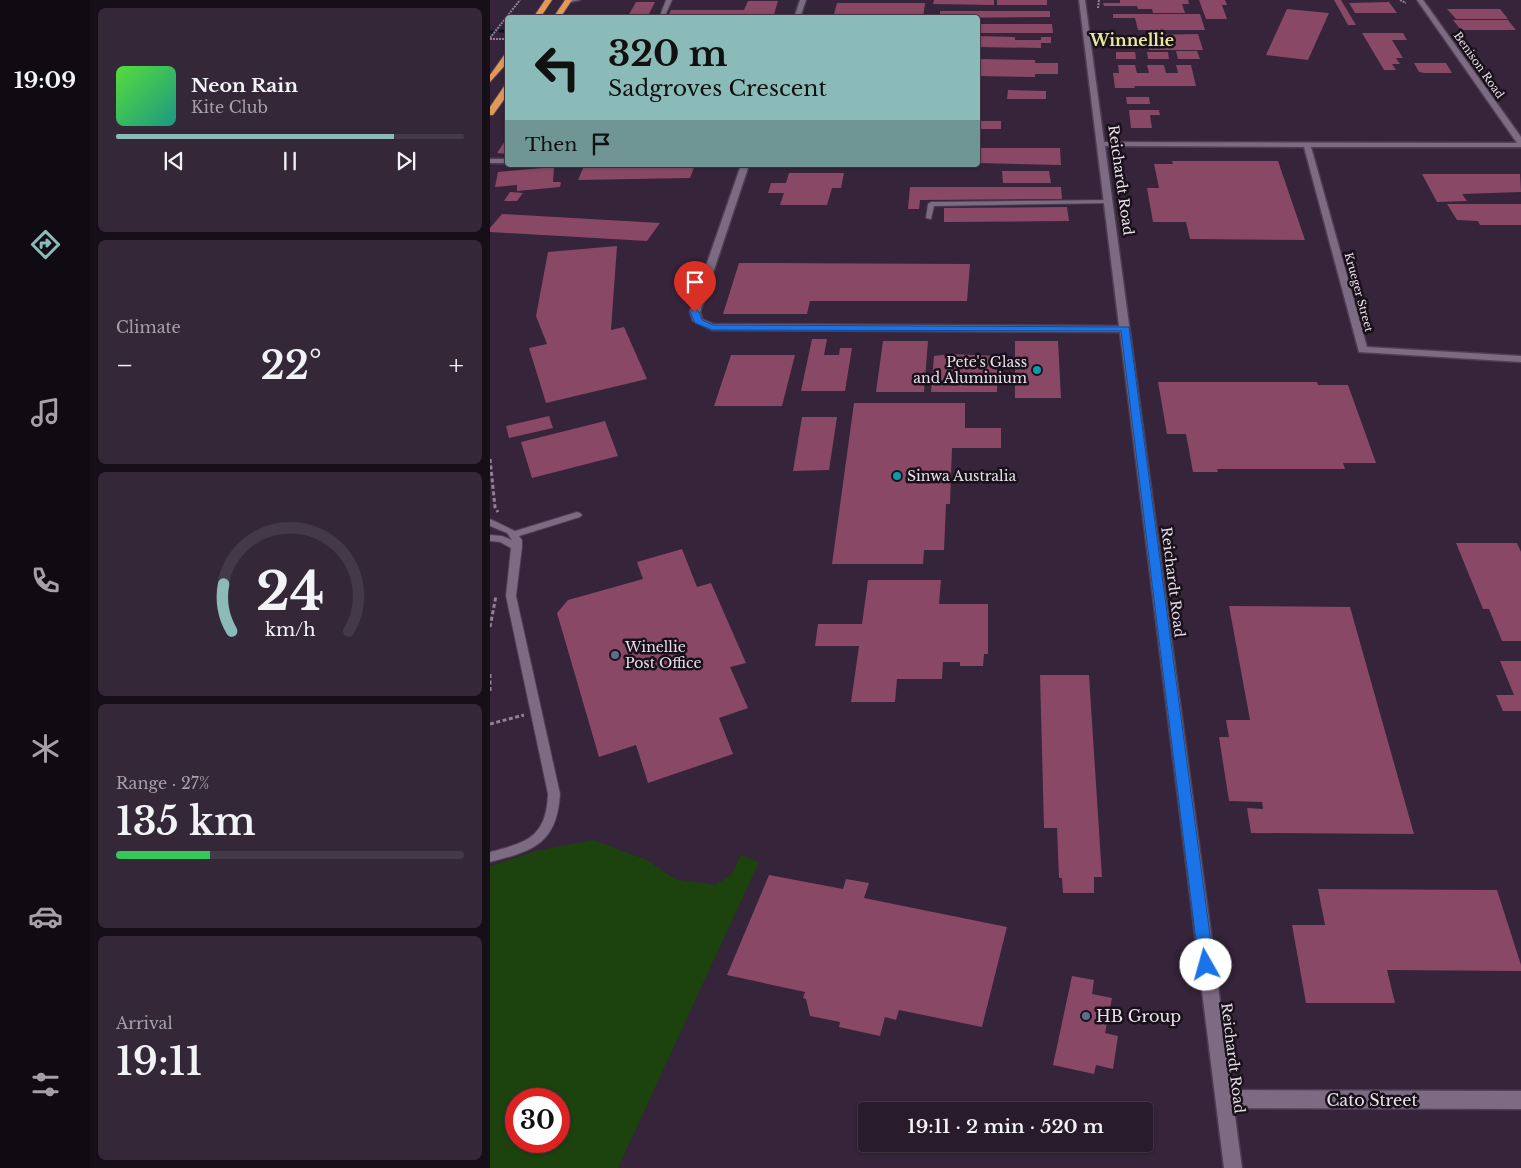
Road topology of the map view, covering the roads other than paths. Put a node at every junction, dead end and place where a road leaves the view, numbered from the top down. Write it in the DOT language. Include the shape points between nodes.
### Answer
graph roads {
  1 [pos="549,0"];
  2 [pos="554,0"];
  3 [pos="577,0"];
  4 [pos="802,0"];
  5 [pos="1082,0"];
  6 [pos="1420,0"];
  7 [pos="568,1"];
  8 [pos="668,2"];
  9 [pos="538,15"];
  10 [pos="544,15"];
  11 [pos="558,15"];
  12 [pos="662,15"];
  13 [pos="797,15"];
  14 [pos="505,60"];
  15 [pos="505,67"];
  16 [pos="491,79"];
  17 [pos="505,91"];
  18 [pos="490,113"];
  19 [pos="1101,144"];
  20 [pos="1307,144"];
  21 [pos="1521,144"];
  22 [pos="490,161"];
  23 [pos="505,161"];
  24 [pos="744,167"];
  25 [pos="1109,202"];
  26 [pos="929,218"];
  27 [pos="1125,328"];
  28 [pos="1521,359"];
  29 [pos="578,515"];
  30 [pos="490,522"];
  31 [pos="514,534"];
  32 [pos="490,538"];
  33 [pos="517,547"];
  34 [pos="530,844"];
  35 [pos="490,852"];
  36 [pos="490,857"];
  37 [pos="1223,1099"];
  38 [pos="1521,1100"];
  39 [pos="1233,1168"];
  1 -- 9 [label="highway"];
  2 -- 10 [label="highway"];
  3 -- 7 [label="street"];
  4 -- 13 [label="street"];
  5 -- 19 [label="street, Reichardt Road"];
  6 -- 21 [label="street, Benison Road"];
  7 -- 11 [label="highway"];
  8 -- 12 [label="lane"];
  14 -- 16 [label="highway"];
  15 -- 16 [label="highway"];
  17 -- 18 [label="highway"];
  19 -- 20 [label="street"];
  19 -- 25 [label="street, Reichardt Road"];
  20 -- 21 [label="street"];
  20 -- 28 [label="street, Krueger Street" via="1363,350"];
  22 -- 23 [label="street"];
  24 -- 27 [label="street" via="695,312 698,322 712,327"];
  25 -- 26 [label="lane" via="932,204"];
  25 -- 27 [label="street, Reichardt Road"];
  27 -- 37 [label="street, Reichardt Road"];
  29 -- 31 [label="lane"];
  30 -- 31 [label="lane"];
  31 -- 33 [label="lane"];
  32 -- 33 [label="lane" via="502,539"];
  33 -- 34 [label="lane" via="512,596 554,794 554,808 548,826"];
  34 -- 35 [label="lane"];
  34 -- 36 [label="lane"];
  37 -- 38 [label="street, Cato Street"];
  37 -- 39 [label="street, Reichardt Road"];
}
